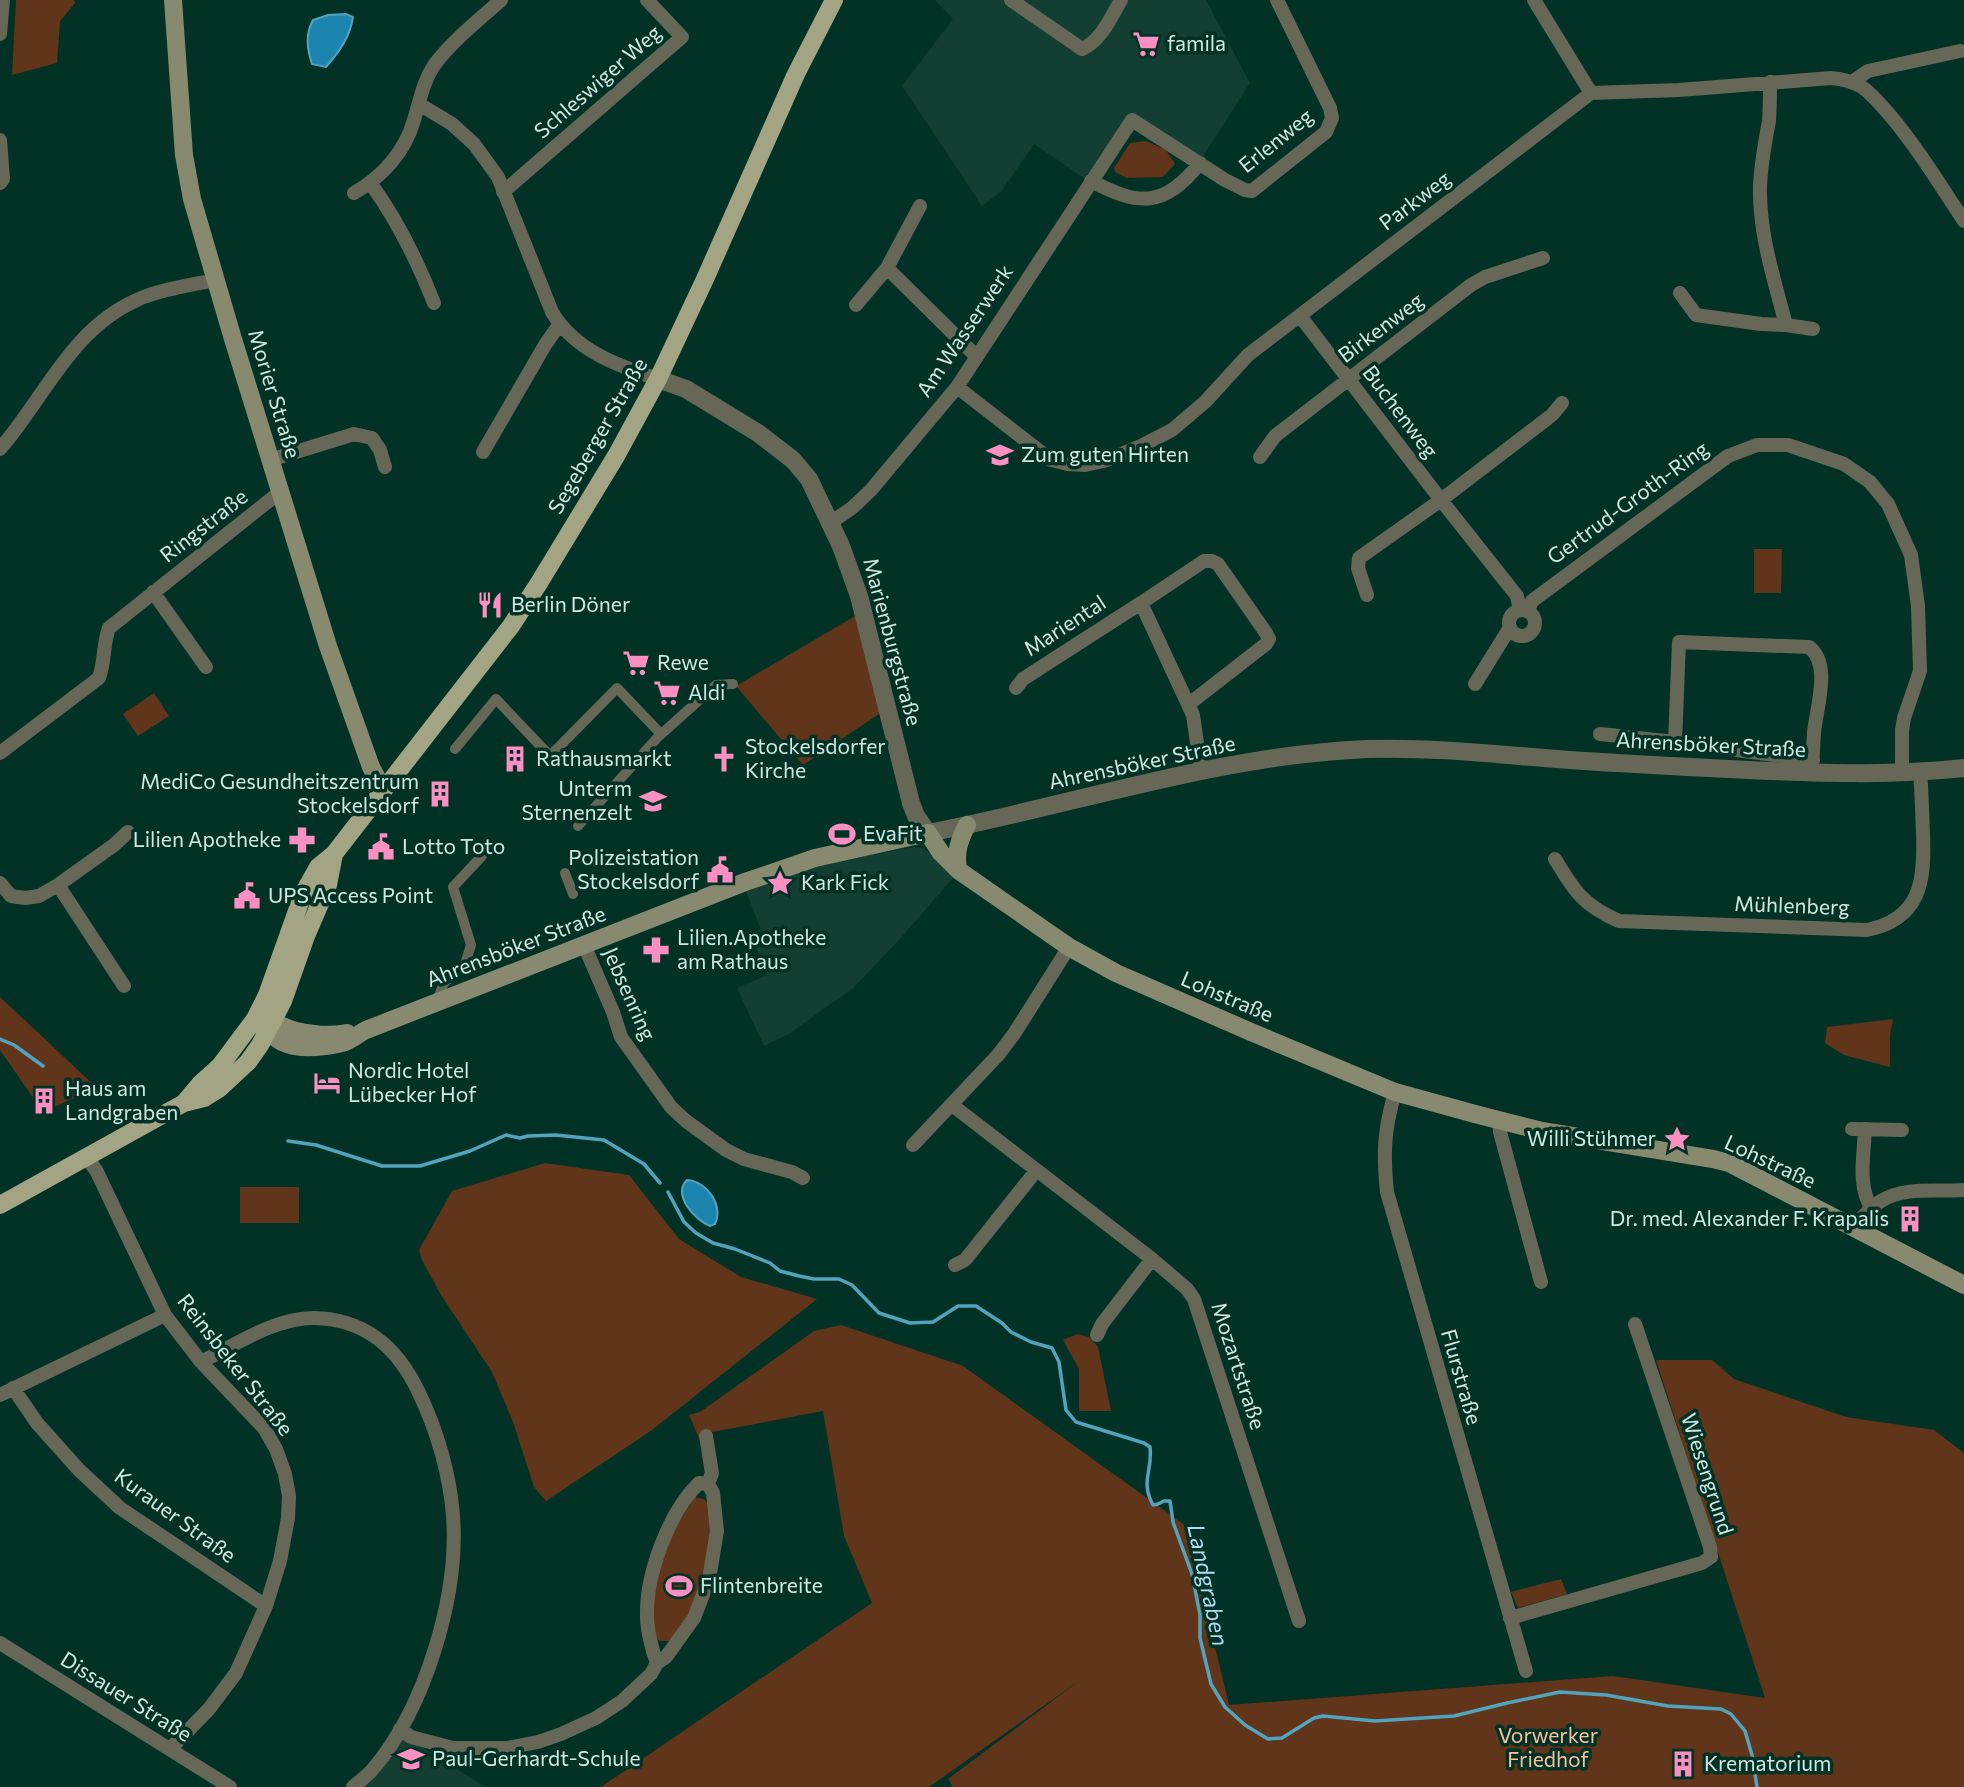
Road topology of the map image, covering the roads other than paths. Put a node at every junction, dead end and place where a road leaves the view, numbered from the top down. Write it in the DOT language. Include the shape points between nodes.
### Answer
graph roads {
  1 [pos="3,0"];
  2 [pos="173,0"];
  3 [pos="501,0"];
  4 [pos="646,0"];
  5 [pos="834,0"];
  6 [pos="1011,0"];
  7 [pos="1121,0"];
  8 [pos="1277,0"];
  9 [pos="1534,0"];
  10 [pos="0,34"];
  11 [pos="1960,51"];
  12 [pos="1770,82"];
  13 [pos="1852,82"];
  14 [pos="1591,93"];
  15 [pos="419,104"];
  16 [pos="1132,120"];
  17 [pos="0,140"];
  18 [pos="1200,163"];
  19 [pos="1091,181"];
  20 [pos="0,183"];
  21 [pos="371,184"];
  22 [pos="503,192"];
  23 [pos="354,193"];
  24 [pos="920,206"];
  25 [pos="1964,221"];
  26 [pos="1543,258"];
  27 [pos="887,268"];
  28 [pos="215,280"];
  29 [pos="1680,293"];
  30 [pos="434,303"];
  31 [pos="856,304"];
  32 [pos="1300,316"];
  33 [pos="559,325"];
  34 [pos="1786,325"];
  35 [pos="1813,329"];
  36 [pos="976,356"];
  37 [pos="1349,378"];
  38 [pos="658,379"];
  39 [pos="957,387"];
  40 [pos="1562,402"];
  41 [pos="0,449"];
  42 [pos="483,452"];
  43 [pos="1260,457"];
  44 [pos="270,460"];
  45 [pos="385,467"];
  46 [pos="280,492"];
  47 [pos="1441,500"];
  48 [pos="830,523"];
  49 [pos="153,592"];
  50 [pos="1367,595"];
  51 [pos="1141,603"];
  52 [pos="1524,611"];
  53 [pos="1509,629"];
  54 [pos="206,667"];
  55 [pos="733,684"];
  56 [pos="1475,684"];
  57 [pos="1016,688"];
  58 [pos="1189,704"];
  59 [pos="661,734"];
  60 [pos="1600,734"];
  61 [pos="1675,742"];
  62 [pos="455,749"];
  63 [pos="0,753"];
  64 [pos="1812,766"];
  65 [pos="1964,768"];
  66 [pos="1201,771"];
  67 [pos="1911,773"];
  68 [pos="383,790"];
  69 [pos="967,825"];
  70 [pos="578,826"];
  71 [pos="128,832"];
  72 [pos="928,833"];
  73 [pos="482,856"];
  74 [pos="1555,859"];
  75 [pos="957,870"];
  76 [pos="565,873"];
  77 [pos="0,883"];
  78 [pos="58,885"];
  79 [pos="573,894"];
  80 [pos="584,944"];
  81 [pos="1069,947"];
  82 [pos="124,986"];
  83 [pos="436,1003"];
  84 [pos="265,1024"];
  85 [pos="1395,1092"];
  86 [pos="952,1105"];
  87 [pos="1499,1120"];
  88 [pos="1902,1130"];
  89 [pos="913,1145"];
  90 [pos="87,1157"];
  91 [pos="1036,1171"];
  92 [pos="803,1178"];
  93 [pos="1964,1191"];
  94 [pos="0,1206"];
  95 [pos="1872,1209"];
  96 [pos="1852,1228"];
  97 [pos="1152,1259"];
  98 [pos="955,1265"];
  99 [pos="1541,1282"];
  100 [pos="1964,1285"];
  101 [pos="165,1315"];
  102 [pos="1635,1324"];
  103 [pos="1097,1335"];
  104 [pos="201,1362"];
  105 [pos="7,1392"];
  106 [pos="706,1436"];
  107 [pos="708,1484"];
  108 [pos="266,1606"];
  109 [pos="1510,1618"];
  110 [pos="1299,1621"];
  111 [pos="0,1643"];
  112 [pos="657,1663"];
  113 [pos="1525,1671"];
  114 [pos="400,1729"];
  115 [pos="170,1749"];
  116 [pos="230,1787"];
  117 [pos="353,1787"];
  1 -- 10 [label="street"];
  2 -- 28 [label="main road, Morier Straße" via="187,176"];
  3 -- 15 [label="street" via="435,65"];
  4 -- 22 [label="street, Schleswiger Weg" via="682,37"];
  5 -- 38 [label="main road, Segeberger Straße"];
  6 -- 7 [label="street" via="1082,49 1100,34"];
  8 -- 18 [label="street, Erlenweg" via="1330,107 1332,118 1326,132 1252,191"];
  9 -- 14 [label="street"];
  11 -- 13 [label="street" via="1868,71"];
  12 -- 13 [label="street" via="1831,78"];
  12 -- 14 [label="street"];
  12 -- 34 [label="street" via="1760,186 1762,227"];
  13 -- 25 [label="street" via="1898,125"];
  14 -- 32 [label="street, Parkweg"];
  15 -- 21 [label="street" via="400,153"];
  15 -- 22 [label="street" via="474,144"];
  16 -- 18 [label="street, Erlenweg"];
  16 -- 19 [label="street, Am Wasserwerk"];
  17 -- 20 [label="street"];
  18 -- 19 [label="street" via="1185,181 1157,197 1123,197"];
  19 -- 36 [label="street, Am Wasserwerk"];
  21 -- 23 [label="street"];
  21 -- 30 [label="street" via="387,205"];
  22 -- 33 [label="street"];
  24 -- 27 [label="street"];
  26 -- 37 [label="street, Birkenweg" via="1471,285"];
  27 -- 31 [label="street"];
  27 -- 36 [label="street"];
  28 -- 41 [label="street" via="139,298 102,320 67,355"];
  28 -- 44 [label="main road, Morier Straße"];
  29 -- 34 [label="street" via="1696,315"];
  32 -- 37 [label="street, Buchenweg"];
  32 -- 39 [label="street, Parkweg" via="1248,355 1172,430 1104,461 1077,464 1052,460"];
  33 -- 38 [label="street" via="583,346"];
  33 -- 42 [label="street"];
  34 -- 35 [label="street"];
  36 -- 39 [label="street, Am Wasserwerk"];
  37 -- 43 [label="street, Birkenweg" via="1275,436"];
  37 -- 47 [label="street, Buchenweg"];
  38 -- 48 [label="street, Marienburgstraße" via="686,389 793,460 809,479"];
  38 -- 68 [label="main road, Segeberger Straße" via="511,626"];
  39 -- 48 [label="street, Am Wasserwerk" via="871,490"];
  40 -- 47 [label="street" via="1552,415"];
  44 -- 45 [label="street" via="354,434 372,438"];
  44 -- 46 [label="main road, Morier Straße"];
  46 -- 49 [label="street, Ringstraße"];
  46 -- 68 [label="main road, Morier Straße" via="331,655"];
  47 -- 50 [label="street" via="1359,558"];
  47 -- 52 [label="street"];
  48 -- 72 [label="street, Marienburgstraße" via="863,608 911,803"];
  49 -- 54 [label="street, Ringstraße"];
  49 -- 63 [label="street, Ringstraße" via="109,628 99,678"];
  51 -- 57 [label="street, Mariental" via="1023,679"];
  51 -- 58 [label="street, Mariental"];
  51 -- 58 [label="street, Mariental" via="1204,561 1212,561 1269,639"];
  52 -- 53 [label="street, Gertrud-Groth-Ring" via="1513,613"];
  52 -- 53 [label="street" via="1533,617 1533,630 1522,637"];
  52 -- 67 [label="street, Gertrud-Groth-Ring" via="1728,456 1757,445 1788,445 1844,464 1870,482 1888,503 1911,555 1920,671 1903,718"];
  53 -- 56 [label="street, Gertrud-Groth-Ring"];
  55 -- 59 [label="street" via="716,685"];
  58 -- 66 [label="street, Mariental"];
  59 -- 62 [label="street" via="618,688 550,756 496,699"];
  59 -- 70 [label="street"];
  60 -- 61 [label="street, Ahrensböker Straße"];
  61 -- 64 [label="street, Ahrensböker Straße"];
  61 -- 64 [label="street" via="1679,642 1809,647 1821,664"];
  64 -- 66 [label="street, Ahrensböker Straße" via="1580,761 1409,748 1310,754"];
  64 -- 67 [label="street, Ahrensböker Straße"];
  65 -- 67 [label="street, Ahrensböker Straße"];
  66 -- 69 [label="street, Ahrensböker Straße"];
  67 -- 74 [label="street, Mühlenberg" via="1924,857 1921,886 1905,913 1877,928 1619,921 1578,895"];
  68 -- 84 [label="main road, Segeberger Straße" via="334,854 318,867 303,894 269,989"];
  69 -- 72 [label="street, Ahrensböker Straße"];
  69 -- 75 [label="main road" via="958,845"];
  71 -- 78 [label="street"];
  72 -- 75 [label="main road, Lohstraße"];
  72 -- 80 [label="main road, Ahrensböker Straße" via="815,858"];
  73 -- 83 [label="street" via="453,887 471,945 465,964 443,983"];
  75 -- 81 [label="main road, Lohstraße"];
  76 -- 79 [label="street"];
  77 -- 78 [label="street" via="11,895 25,898 39,897"];
  78 -- 82 [label="street"];
  80 -- 83 [label="main road, Ahrensböker Straße"];
  80 -- 92 [label="street, Jebsenring" via="621,1037 671,1107 726,1150"];
  81 -- 85 [label="main road, Lohstraße" via="1116,973"];
  81 -- 86 [label="street" via="1014,1034"];
  83 -- 84 [label="main road, Ahrensböker Straße" via="366,1030 340,1034"];
  84 -- 90 [label="main road, Segeberger Straße" via="248,1062 220,1088"];
  85 -- 87 [label="main road, Lohstraße"];
  85 -- 109 [label="street, Flurstraße" via="1384,1142 1387,1192"];
  86 -- 89 [label="street"];
  86 -- 91 [label="street, Mozartstraße"];
  87 -- 96 [label="main road, Lohstraße" via="1713,1158"];
  87 -- 99 [label="street"];
  88 -- 95 [label="street" via="1858,1129 1863,1188"];
  90 -- 94 [label="main road, Segeberger Straße"];
  90 -- 101 [label="street, Reinsbeker Straße"];
  91 -- 97 [label="street, Mozartstraße"];
  91 -- 98 [label="street" via="965,1260"];
  93 -- 95 [label="street" via="1899,1194"];
  95 -- 96 [label="street"];
  96 -- 100 [label="main road, Lohstraße"];
  97 -- 103 [label="street"];
  97 -- 110 [label="street, Mozartstraße" via="1187,1289 1199,1310"];
  101 -- 104 [label="street, Reinsbeker Straße"];
  101 -- 105 [label="street"];
  102 -- 109 [label="street, Wiesengrund" via="1711,1557"];
  104 -- 108 [label="street, Reinsbeker Straße" via="264,1428 285,1474 288,1518"];
  104 -- 114 [label="street" via="271,1328 312,1318 366,1330 387,1345 410,1374 429,1415 445,1469 454,1550 435,1650"];
  105 -- 108 [label="street, Kurauer Straße" via="79,1471 120,1508"];
  106 -- 107 [label="street" via="712,1473"];
  107 -- 112 [label="street" via="717,1531 709,1579 694,1618"];
  107 -- 112 [label="street" via="699,1483 685,1496 652,1574 646,1617"];
  108 -- 115 [label="street, Reinsbeker Straße" via="236,1673"];
  109 -- 113 [label="street, Flurstraße"];
  111 -- 115 [label="street, Dissauer Straße"];
  112 -- 114 [label="street" via="622,1700 596,1718 538,1742 507,1748 453,1748 411,1737"];
  114 -- 117 [label="street" via="373,1769"];
  115 -- 116 [label="street, Dissauer Straße"];
}
